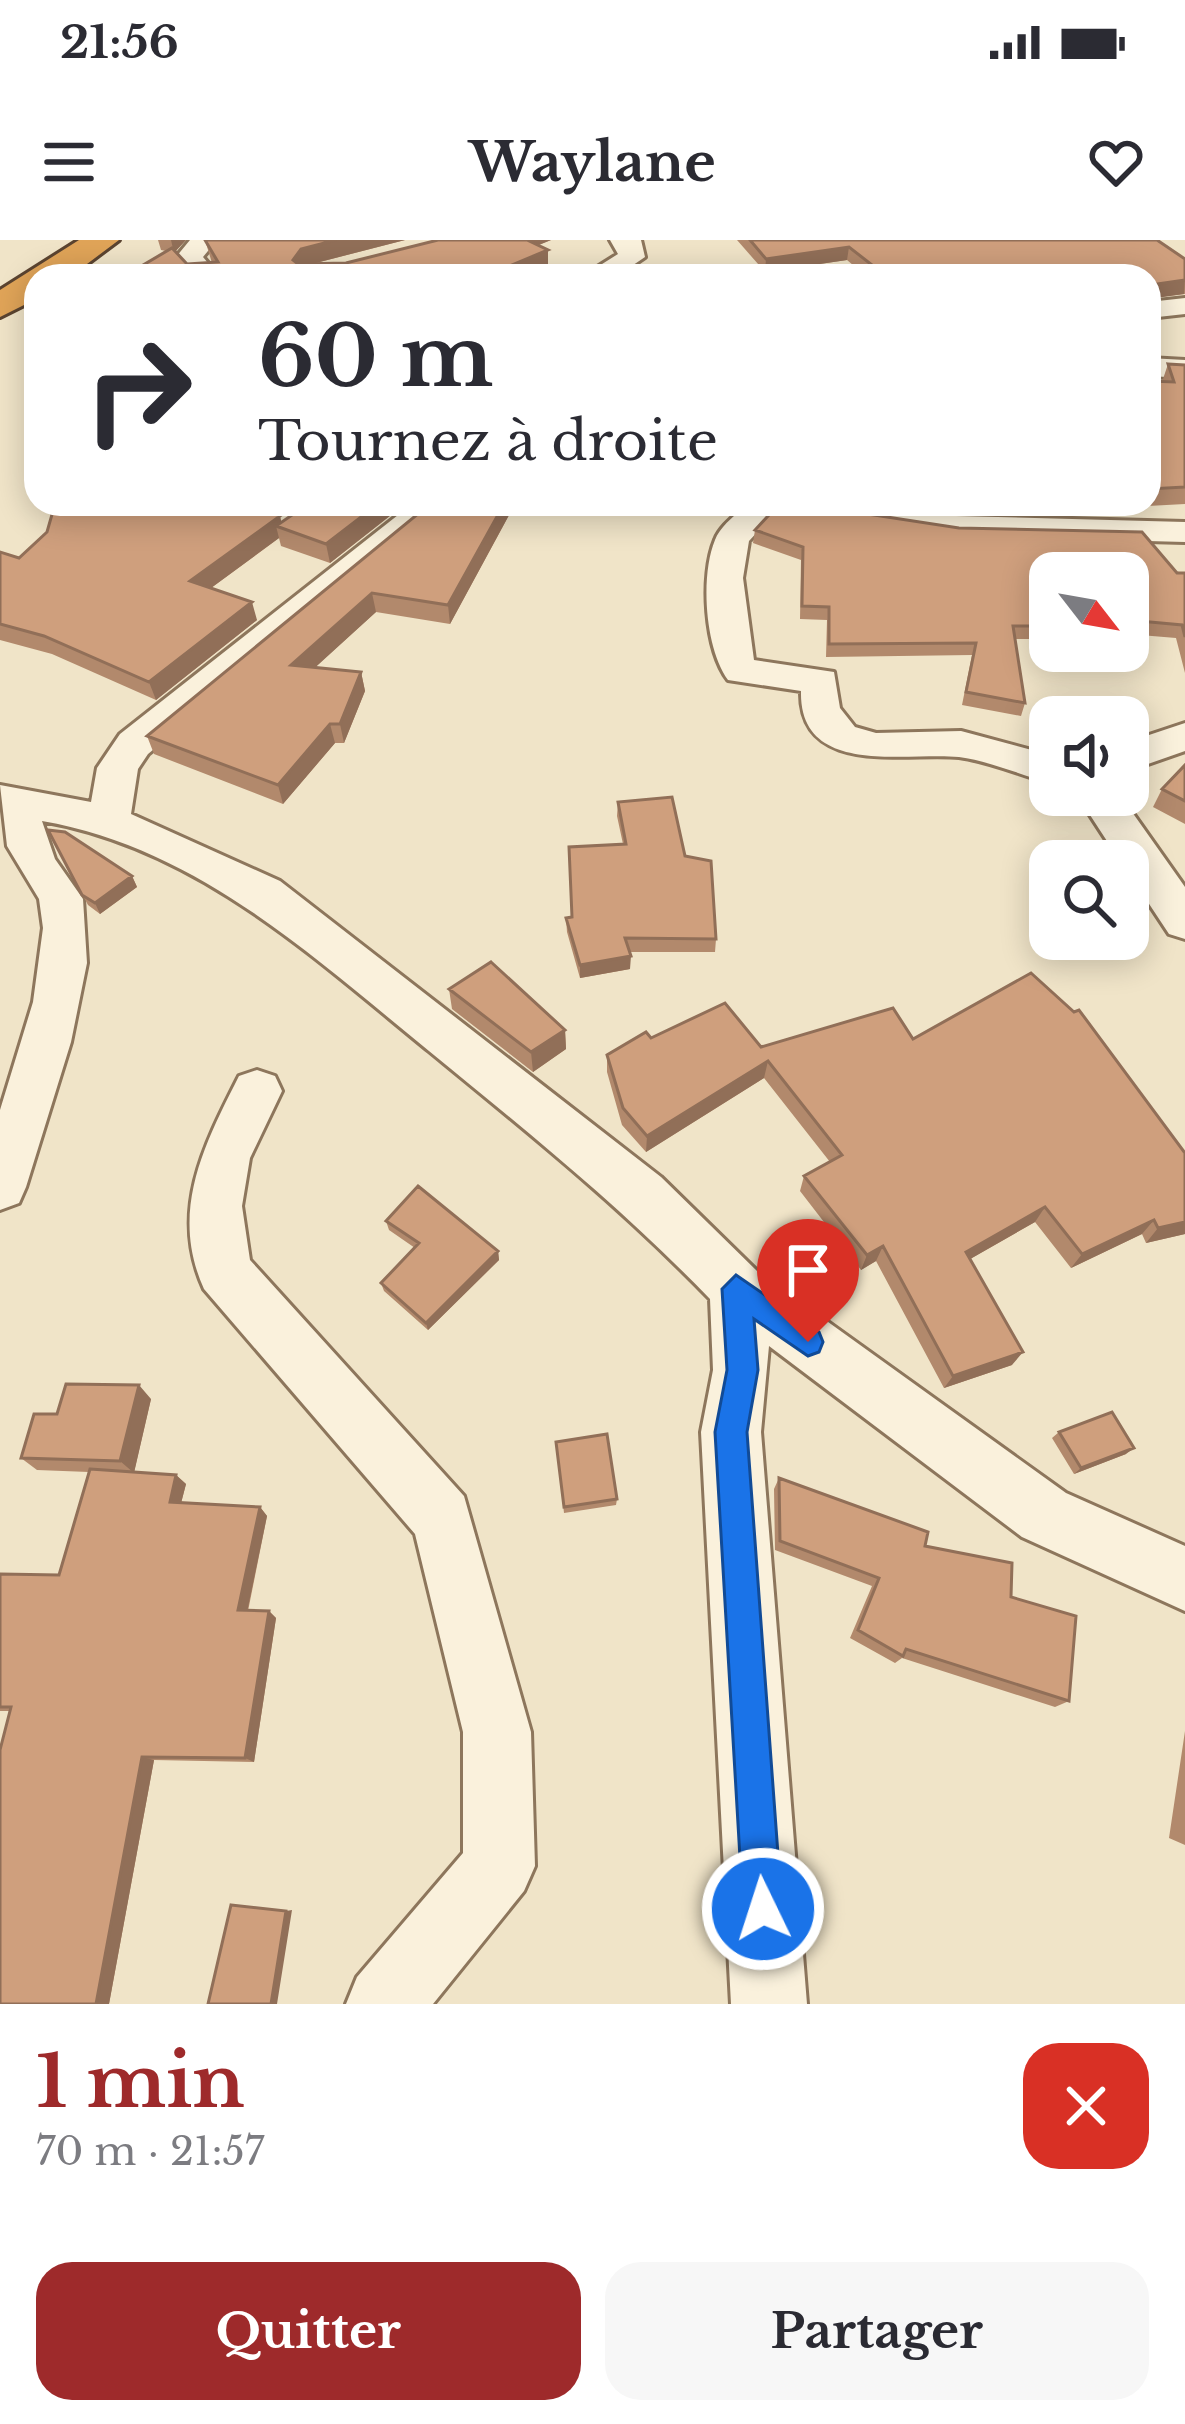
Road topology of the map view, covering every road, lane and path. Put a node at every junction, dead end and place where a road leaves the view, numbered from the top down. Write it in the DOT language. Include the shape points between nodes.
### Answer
graph roads {
  1 [pos="102,240"];
  2 [pos="204,240"];
  3 [pos="623,240"];
  4 [pos="65,264"];
  5 [pos="195,264"];
  6 [pos="619,264"];
  7 [pos="418,516"];
  8 [pos="754,516"];
  9 [pos="887,516"];
  10 [pos="1185,532"];
  11 [pos="1185,736"];
  12 [pos="1149,749"];
  13 [pos="1029,763"];
  14 [pos="5,801"];
  15 [pos="1112,816"];
  16 [pos="108,822"];
  17 [pos="1185,922"];
  18 [pos="257,1091"];
  19 [pos="0,1186"];
  20 [pos="736,1289"];
  21 [pos="1185,1579"];
  22 [pos="384,2004"];
  23 [pos="769,2004"];
  1 -- 4 [label="highway"];
  2 -- 5 [label="street" via="189,257"];
  3 -- 6 [label="street" via="632,244 632,257"];
  7 -- 16 [label="street" via="134,744 118,768"];
  8 -- 13 [label="street" via="732,539 725,578 742,671 820,681 820,710 841,736 861,744 961,744"];
  9 -- 10 [label="street" via="956,526"];
  11 -- 12 [label="street"];
  14 -- 16 [label="street"];
  14 -- 19 [label="street" via="60,895 66,929 62,980"];
  15 -- 17 [label="street"];
  16 -- 20 [label="street" via="264,893 642,1193"];
  18 -- 22 [label="street" via="224,1158 214,1206 224,1271 442,1519 497,1732 499,1866"];
  20 -- 21 [label="street" via="1044,1516"];
  20 -- 23 [label="street" via="742,1370 731,1432"];
}
